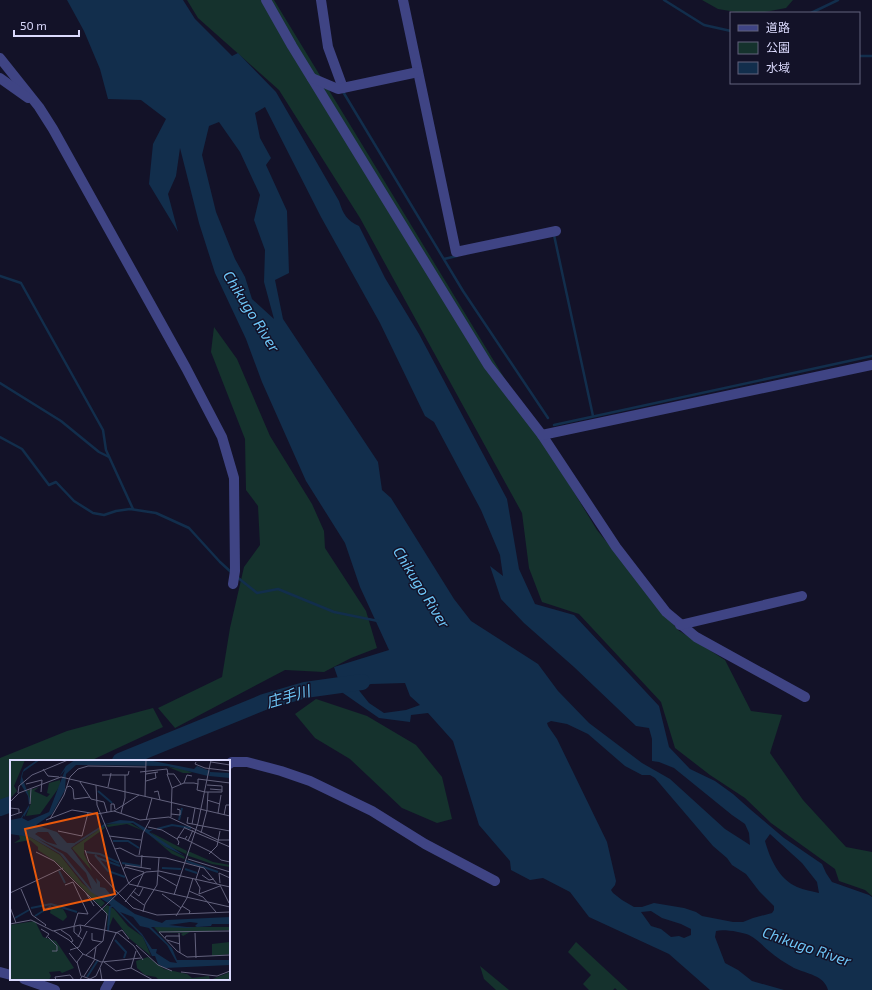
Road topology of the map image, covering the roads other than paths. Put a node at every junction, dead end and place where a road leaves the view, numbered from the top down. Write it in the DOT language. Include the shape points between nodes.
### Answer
graph roads {
  1 [pos="266,0"];
  2 [pos="321,0"];
  3 [pos="403,0"];
  4 [pos="0,58"];
  5 [pos="418,72"];
  6 [pos="0,78"];
  7 [pos="312,78"];
  8 [pos="341,88"];
  9 [pos="39,107"];
  10 [pos="556,231"];
  11 [pos="872,365"];
  12 [pos="542,435"];
  13 [pos="233,584"];
  14 [pos="802,596"];
  15 [pos="680,625"];
  16 [pos="805,698"];
  17 [pos="230,763"];
  18 [pos="495,881"];
  19 [pos="0,972"];
  20 [pos="10,975"];
  21 [pos="27,980"];
  22 [pos="110,980"];
  23 [pos="55,990"];
  24 [pos="105,990"];
  1 -- 7 [label="street"];
  2 -- 8 [label="street" via="328,47"];
  3 -- 5 [label="street"];
  4 -- 9 [label="street"];
  5 -- 8 [label="street"];
  5 -- 10 [label="street" via="456,252"];
  6 -- 9 [label="street"];
  7 -- 8 [label="street"];
  7 -- 12 [label="street" via="488,365"];
  9 -- 13 [label="street" via="146,295 222,437 234,478"];
  11 -- 12 [label="street"];
  12 -- 15 [label="street" via="616,547 666,612"];
  14 -- 15 [label="street"];
  15 -- 16 [label="street" via="696,637"];
  17 -- 18 [label="street" via="247,762 281,770 310,781 372,811 425,844"];
  19 -- 20 [label="street"];
  21 -- 23 [label="street"];
  22 -- 24 [label="street"];
}
